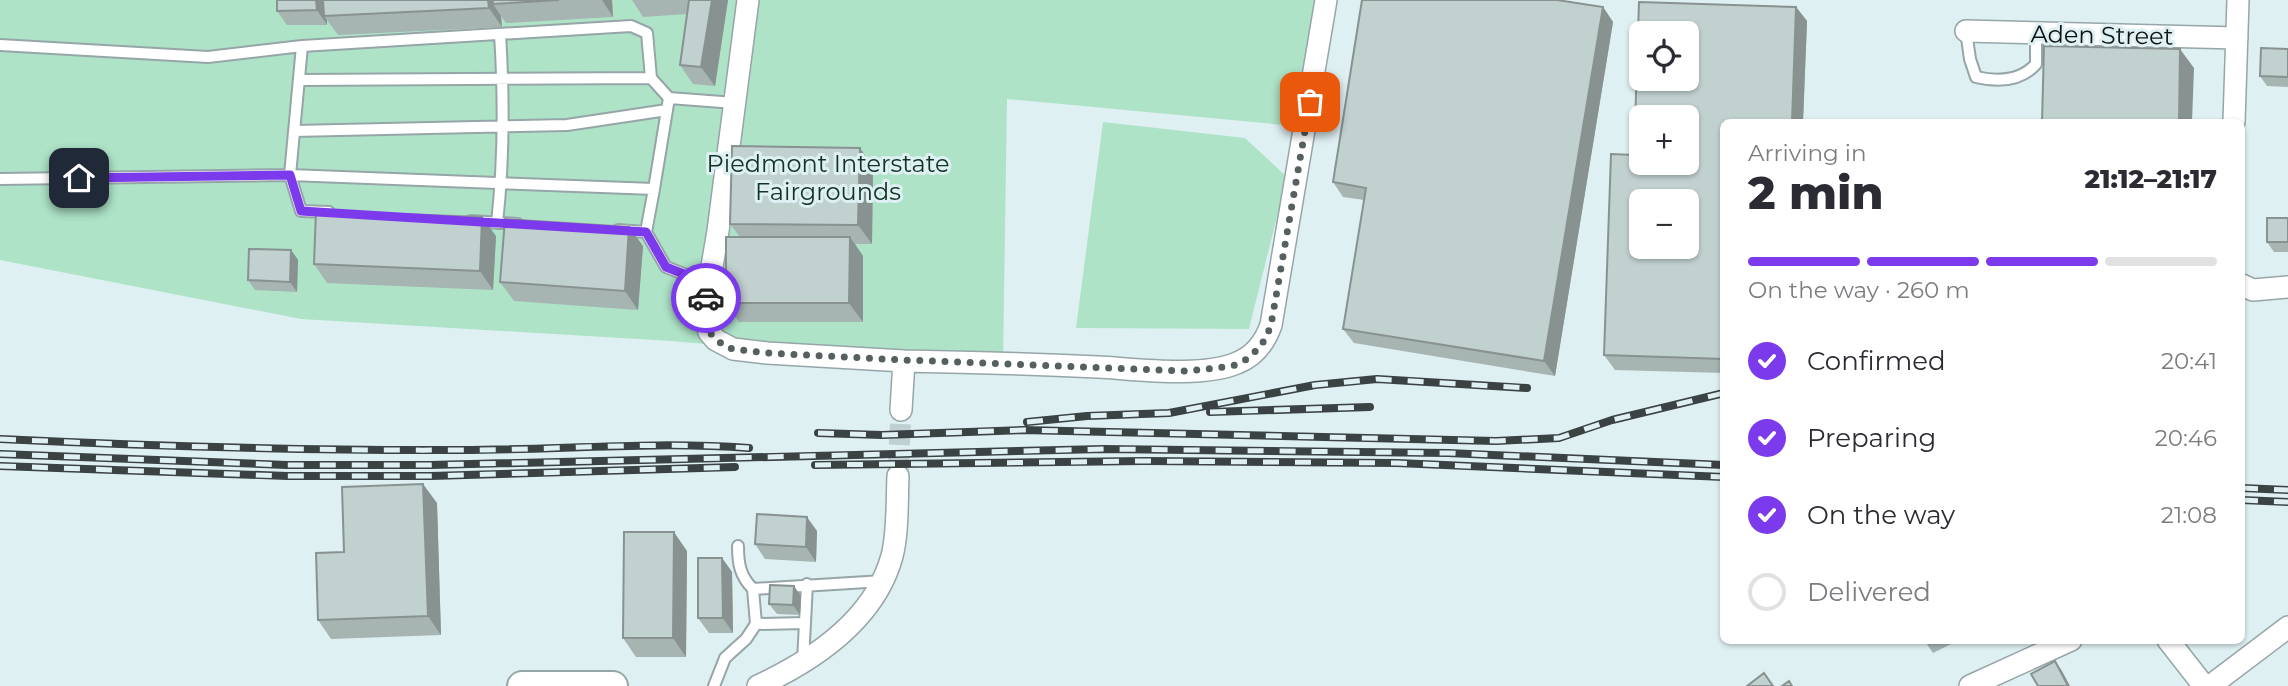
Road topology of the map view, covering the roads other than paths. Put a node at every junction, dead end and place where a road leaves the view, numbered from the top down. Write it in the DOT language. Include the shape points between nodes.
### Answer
graph roads {
  1 [pos="748,0"];
  2 [pos="1326,0"];
  3 [pos="2238,0"];
  4 [pos="1966,31"];
  5 [pos="500,34"];
  6 [pos="2036,34"];
  7 [pos="2237,38"];
  8 [pos="0,45"];
  9 [pos="302,46"];
  10 [pos="651,78"];
  11 [pos="502,79"];
  12 [pos="299,80"];
  13 [pos="735,103"];
  14 [pos="668,104"];
  15 [pos="2234,119"];
  16 [pos="502,127"];
  17 [pos="295,131"];
  18 [pos="290,175"];
  19 [pos="0,179"];
  20 [pos="501,184"];
  21 [pos="654,189"];
  22 [pos="340,213"];
  23 [pos="457,220"];
  24 [pos="497,223"];
  25 [pos="524,224"];
  26 [pos="605,229"];
  27 [pos="646,232"];
  28 [pos="709,284"];
  29 [pos="2245,286"];
  30 [pos="2288,287"];
  31 [pos="904,360"];
  32 [pos="901,410"];
  33 [pos="898,476"];
  34 [pos="738,546"];
  35 [pos="883,580"];
  36 [pos="807,584"];
  37 [pos="754,589"];
  38 [pos="805,623"];
  39 [pos="755,624"];
  40 [pos="2288,627"];
  41 [pos="2062,644"];
  42 [pos="2171,644"];
  43 [pos="803,661"];
  44 [pos="522,686"];
  45 [pos="613,686"];
  46 [pos="714,686"];
  47 [pos="758,686"];
  48 [pos="1970,686"];
  49 [pos="2204,686"];
  50 [pos="2210,686"];
  1 -- 13 [label="street"];
  2 -- 31 [label="street" via="1271,325 1247,359 1235,365 1185,371"];
  3 -- 7 [label="street"];
  4 -- 6 [label="street, Aden Street"];
  4 -- 6 [label="lane" via="1976,77 1992,81 2028,73 2036,64"];
  5 -- 9 [label="lane"];
  5 -- 10 [label="lane" via="631,26 647,33"];
  5 -- 11 [label="lane"];
  6 -- 7 [label="street, Aden Street"];
  7 -- 15 [label="street"];
  8 -- 9 [label="lane" via="208,57"];
  9 -- 12 [label="lane"];
  10 -- 11 [label="lane"];
  10 -- 14 [label="lane"];
  11 -- 12 [label="lane"];
  11 -- 16 [label="lane"];
  12 -- 17 [label="lane"];
  13 -- 14 [label="lane"];
  13 -- 28 [label="street"];
  14 -- 16 [label="lane" via="567,125"];
  14 -- 21 [label="lane"];
  16 -- 17 [label="lane"];
  16 -- 20 [label="lane"];
  17 -- 18 [label="lane"];
  18 -- 19 [label="lane"];
  18 -- 20 [label="lane"];
  18 -- 22 [label="lane" via="301,211"];
  20 -- 21 [label="lane"];
  20 -- 24 [label="lane"];
  21 -- 27 [label="lane"];
  23 -- 24 [label="lane"];
  24 -- 25 [label="lane"];
  26 -- 27 [label="lane"];
  27 -- 28 [label="lane" via="666,267"];
  28 -- 31 [label="street" via="705,323 724,346 767,353"];
  29 -- 30 [label="street" via="2253,290"];
  31 -- 32 [label="street"];
  33 -- 35 [label="street" via="893,554"];
  34 -- 37 [label="lane" via="743,579"];
  35 -- 36 [label="lane"];
  35 -- 43 [label="street" via="865,610"];
  36 -- 37 [label="lane"];
  36 -- 38 [label="lane"];
  37 -- 39 [label="lane"];
  38 -- 39 [label="lane"];
  38 -- 43 [label="lane"];
  39 -- 46 [label="lane" via="747,639 725,658"];
  40 -- 50 [label="street"];
  41 -- 48 [label="street"];
  42 -- 49 [label="street"];
  43 -- 47 [label="street"];
  44 -- 45 [label="street"];
}
